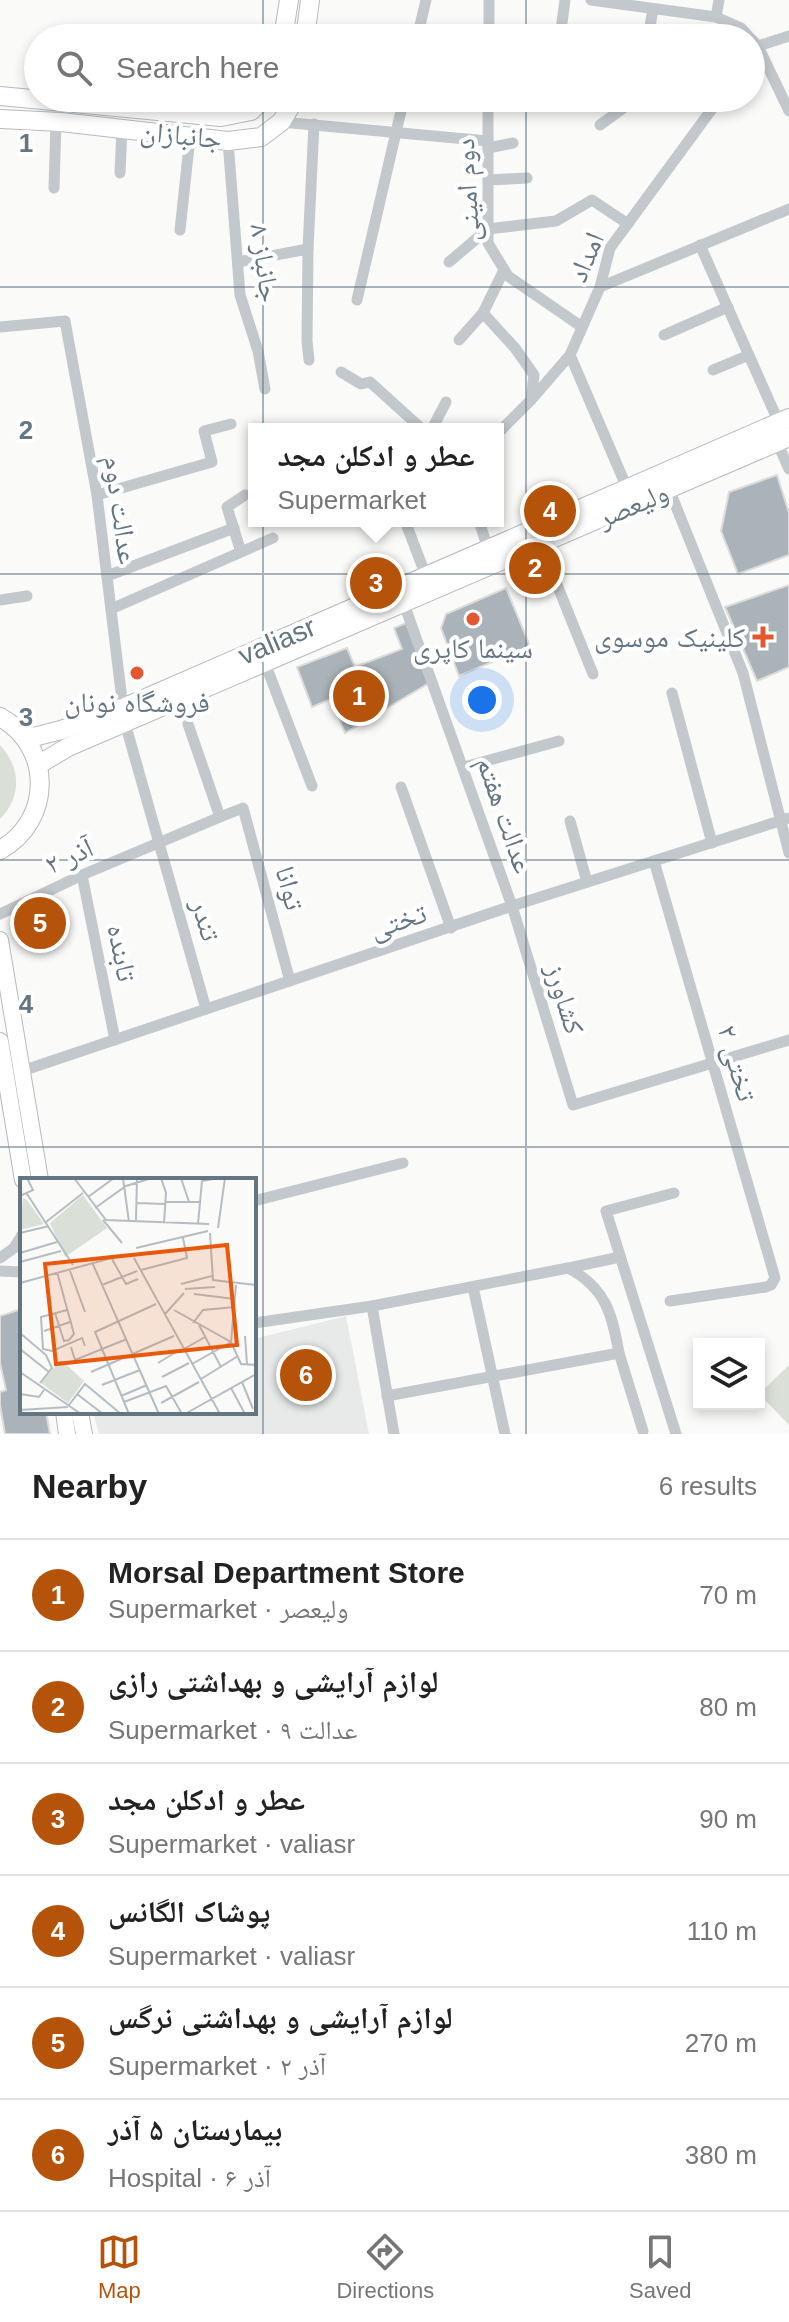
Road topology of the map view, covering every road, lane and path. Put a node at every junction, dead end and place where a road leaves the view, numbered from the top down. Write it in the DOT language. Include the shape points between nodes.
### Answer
graph roads {
  1 [pos="289,0"];
  2 [pos="310,0"];
  3 [pos="426,0"];
  4 [pos="489,0"];
  5 [pos="565,0"];
  6 [pos="591,0"];
  7 [pos="719,0"];
  8 [pos="653,9"];
  9 [pos="716,17"];
  10 [pos="285,24"];
  11 [pos="307,24"];
  12 [pos="420,24"];
  13 [pos="489,24"];
  14 [pos="562,24"];
  15 [pos="650,24"];
  16 [pos="732,24"];
  17 [pos="789,36"];
  18 [pos="765,42"];
  19 [pos="765,67"];
  20 [pos="0,96"];
  21 [pos="24,98"];
  22 [pos="789,111"];
  23 [pos="168,112"];
  24 [pos="246,112"];
  25 [pos="287,112"];
  26 [pos="401,112"];
  27 [pos="488,112"];
  28 [pos="618,112"];
  29 [pos="710,112"];
  30 [pos="0,119"];
  31 [pos="56,122"];
  32 [pos="281,122"];
  33 [pos="314,124"];
  34 [pos="600,125"];
  35 [pos="122,129"];
  36 [pos="396,132"];
  37 [pos="190,137"];
  38 [pos="228,141"];
  39 [pos="513,143"];
  40 [pos="488,144"];
  41 [pos="120,173"];
  42 [pos="527,178"];
  43 [pos="488,180"];
  44 [pos="54,188"];
  45 [pos="789,209"];
  46 [pos="628,224"];
  47 [pos="488,229"];
  48 [pos="180,230"];
  49 [pos="700,245"];
  50 [pos="308,249"];
  51 [pos="238,262"];
  52 [pos="449,262"];
  53 [pos="506,273"];
  54 [pos="600,287"];
  55 [pos="357,300"];
  56 [pos="728,307"];
  57 [pos="483,313"];
  58 [pos="0,327"];
  59 [pos="582,327"];
  60 [pos="664,335"];
  61 [pos="459,340"];
  62 [pos="570,355"];
  63 [pos="749,355"];
  64 [pos="309,360"];
  65 [pos="713,370"];
  66 [pos="341,372"];
  67 [pos="265,389"];
  68 [pos="531,400"];
  69 [pos="446,402"];
  70 [pos="415,423"];
  71 [pos="435,423"];
  72 [pos="231,424"];
  73 [pos="504,427"];
  74 [pos="783,430"];
  75 [pos="789,469"];
  76 [pos="627,488"];
  77 [pos="669,489"];
  78 [pos="97,495"];
  79 [pos="245,495"];
  80 [pos="407,527"];
  81 [pos="481,527"];
  82 [pos="234,528"];
  83 [pos="273,538"];
  84 [pos="541,545"];
  85 [pos="488,549"];
  86 [pos="241,552"];
  87 [pos="107,576"];
  88 [pos="426,576"];
  89 [pos="27,596"];
  90 [pos="0,600"];
  91 [pos="404,604"];
  92 [pos="111,609"];
  93 [pos="265,663"];
  94 [pos="593,674"];
  95 [pos="672,693"];
  96 [pos="124,715"];
  97 [pos="0,717"];
  98 [pos="188,724"];
  99 [pos="26,739"];
  100 [pos="559,741"];
  101 [pos="38,765"];
  102 [pos="464,767"];
  103 [pos="312,786"];
  104 [pos="401,787"];
  105 [pos="243,808"];
  106 [pos="220,817"];
  107 [pos="784,820"];
  108 [pos="570,821"];
  109 [pos="159,843"];
  110 [pos="712,843"];
  111 [pos="0,850"];
  112 [pos="789,853"];
  113 [pos="654,861"];
  114 [pos="82,875"];
  115 [pos="587,882"];
  116 [pos="512,906"];
  117 [pos="0,914"];
  118 [pos="451,928"];
  119 [pos="0,940"];
  120 [pos="290,981"];
  121 [pos="206,1009"];
  122 [pos="115,1040"];
  123 [pos="789,1040"];
  124 [pos="0,1041"];
  125 [pos="712,1063"];
  126 [pos="22,1071"];
  127 [pos="403,1163"];
  128 [pos="23,1178"];
  129 [pos="40,1178"];
  130 [pos="674,1193"];
  131 [pos="256,1200"];
  132 [pos="20,1238"];
  133 [pos="620,1257"];
  134 [pos="0,1258"];
  135 [pos="568,1268"];
  136 [pos="0,1271"];
  137 [pos="20,1272"];
  138 [pos="473,1287"];
  139 [pos="670,1301"];
  140 [pos="372,1306"];
  141 [pos="256,1323"];
  142 [pos="619,1353"];
  143 [pos="492,1377"];
  144 [pos="387,1396"];
  145 [pos="64,1414"];
  146 [pos="80,1414"];
  147 [pos="643,1431"];
  148 [pos="67,1434"];
  149 [pos="84,1434"];
  150 [pos="394,1434"];
  151 [pos="505,1434"];
  152 [pos="676,1434"];
  1 -- 10 [label="main road"];
  2 -- 11 [label="main road"];
  3 -- 12 [label="street"];
  4 -- 13 [label="street"];
  5 -- 14 [label="street"];
  6 -- 8 [label="street"];
  7 -- 9 [label="street"];
  8 -- 9 [label="street"];
  8 -- 15 [label="street"];
  9 -- 16 [label="street"];
  17 -- 18 [label="street"];
  19 -- 22 [label="street"];
  20 -- 21 [label="main road, جانبازان"];
  23 -- 24 [label="main road, جانبازان" via="221,117"];
  25 -- 32 [label="main road"];
  26 -- 36 [label="street"];
  27 -- 40 [label="street, دوم امینی"];
  28 -- 34 [label="street"];
  29 -- 46 [label="street, امداد"];
  30 -- 31 [label="main road, جانبازان"];
  31 -- 35 [label="main road, جانبازان"];
  31 -- 44 [label="street"];
  32 -- 33 [label="street"];
  32 -- 38 [label="main road, جانبازان" via="261,137"];
  33 -- 36 [label="street"];
  33 -- 50 [label="street"];
  35 -- 37 [label="main road, جانبازان"];
  35 -- 41 [label="street"];
  36 -- 40 [label="street"];
  36 -- 55 [label="street"];
  37 -- 38 [label="main road, جانبازان"];
  37 -- 48 [label="street"];
  38 -- 51 [label="street, جانباز ۸"];
  39 -- 40 [label="street"];
  40 -- 43 [label="street, دوم امینی"];
  42 -- 43 [label="street"];
  43 -- 47 [label="street, دوم امینی"];
  45 -- 49 [label="street"];
  46 -- 47 [label="street" via="592,200 556,221"];
  46 -- 54 [label="street, امداد" via="610,248"];
  47 -- 52 [label="street"];
  47 -- 53 [label="street, دوم امینی" via="488,243"];
  49 -- 54 [label="street"];
  49 -- 56 [label="street"];
  50 -- 51 [label="street"];
  50 -- 64 [label="street"];
  51 -- 67 [label="street, جانباز ۸" via="240,295"];
  53 -- 57 [label="street"];
  53 -- 59 [label="street"];
  54 -- 59 [label="street, امداد"];
  56 -- 60 [label="street"];
  56 -- 63 [label="street"];
  57 -- 61 [label="street"];
  57 -- 68 [label="street" via="534,375"];
  58 -- 78 [label="street, عدالت دوم" via="65,321"];
  59 -- 62 [label="street, امداد"];
  62 -- 68 [label="street, امداد"];
  62 -- 76 [label="street"];
  63 -- 65 [label="street"];
  63 -- 74 [label="street"];
  66 -- 70 [label="street" via="361,384 370,382"];
  68 -- 73 [label="street, امداد"];
  69 -- 71 [label="street"];
  72 -- 78 [label="street" via="204,431 212,462"];
  74 -- 75 [label="street"];
  74 -- 76 [label="main road, valiasr"];
  74 -- 77 [label="main road, ولیعصر"];
  76 -- 85 [label="main road, valiasr"];
  77 -- 84 [label="main road, ولیعصر"];
  77 -- 107 [label="street" via="743,673"];
  78 -- 87 [label="street, عدالت دوم"];
  79 -- 82 [label="street" via="227,507"];
  80 -- 88 [label="street"];
  81 -- 85 [label="street"];
  82 -- 86 [label="street"];
  82 -- 87 [label="street"];
  83 -- 86 [label="street"];
  84 -- 91 [label="main road, ولیعصر"];
  84 -- 94 [label="street"];
  85 -- 88 [label="main road, valiasr"];
  86 -- 92 [label="street"];
  87 -- 92 [label="street, عدالت دوم"];
  88 -- 96 [label="main road, valiasr"];
  89 -- 90 [label="street"];
  91 -- 93 [label="main road, ولیعصر"];
  91 -- 102 [label="street, عدالت هفتم"];
  92 -- 96 [label="street, عدالت دوم"];
  93 -- 96 [label="main road, ولیعصر"];
  93 -- 103 [label="street"];
  95 -- 110 [label="street"];
  96 -- 99 [label="main road, valiasr"];
  96 -- 101 [label="main road, ولیعصر"];
  96 -- 109 [label="street, تندر"];
  97 -- 99 [label="main road"];
  98 -- 106 [label="street"];
  99 -- 101 [label="main road"];
  100 -- 102 [label="street"];
  101 -- 111 [label="main road" via="35,812 22,833"];
  102 -- 116 [label="street, عدالت هفتم"];
  104 -- 118 [label="street"];
  105 -- 106 [label="street, ۲ آذر"];
  105 -- 120 [label="street, توانا"];
  106 -- 109 [label="street, ۲ آذر"];
  107 -- 110 [label="street, تختی"];
  107 -- 112 [label="street"];
  108 -- 115 [label="street"];
  109 -- 114 [label="street, ۲ آذر"];
  109 -- 121 [label="street, تندر"];
  110 -- 113 [label="street, تختی"];
  113 -- 115 [label="street, تختی"];
  113 -- 125 [label="street, تختی ۲"];
  114 -- 117 [label="street, ۲ آذر"];
  114 -- 122 [label="street, تابنده"];
  115 -- 116 [label="street, تختی"];
  116 -- 118 [label="street, تختی"];
  116 -- 125 [label="street, کشاورز" via="573,1105"];
  118 -- 120 [label="street, تختی"];
  119 -- 126 [label="main road"];
  120 -- 121 [label="street, تختی"];
  121 -- 122 [label="street, تختی"];
  122 -- 126 [label="street, تختی"];
  123 -- 125 [label="street"];
  124 -- 128 [label="main road"];
  125 -- 139 [label="street, تختی ۲" via="775,1278 766,1287"];
  126 -- 129 [label="main road"];
  127 -- 131 [label="street"];
  130 -- 133 [label="street" via="606,1211"];
  132 -- 134 [label="street"];
  133 -- 135 [label="street"];
  133 -- 152 [label="street"];
  135 -- 138 [label="street"];
  135 -- 142 [label="street" via="597,1291 612,1314"];
  136 -- 137 [label="street"];
  138 -- 140 [label="street"];
  138 -- 143 [label="street"];
  140 -- 141 [label="street"];
  140 -- 144 [label="street"];
  142 -- 143 [label="street"];
  142 -- 147 [label="street"];
  143 -- 144 [label="street"];
  143 -- 151 [label="street"];
  144 -- 150 [label="street"];
  145 -- 148 [label="main road"];
  146 -- 149 [label="main road"];
}
